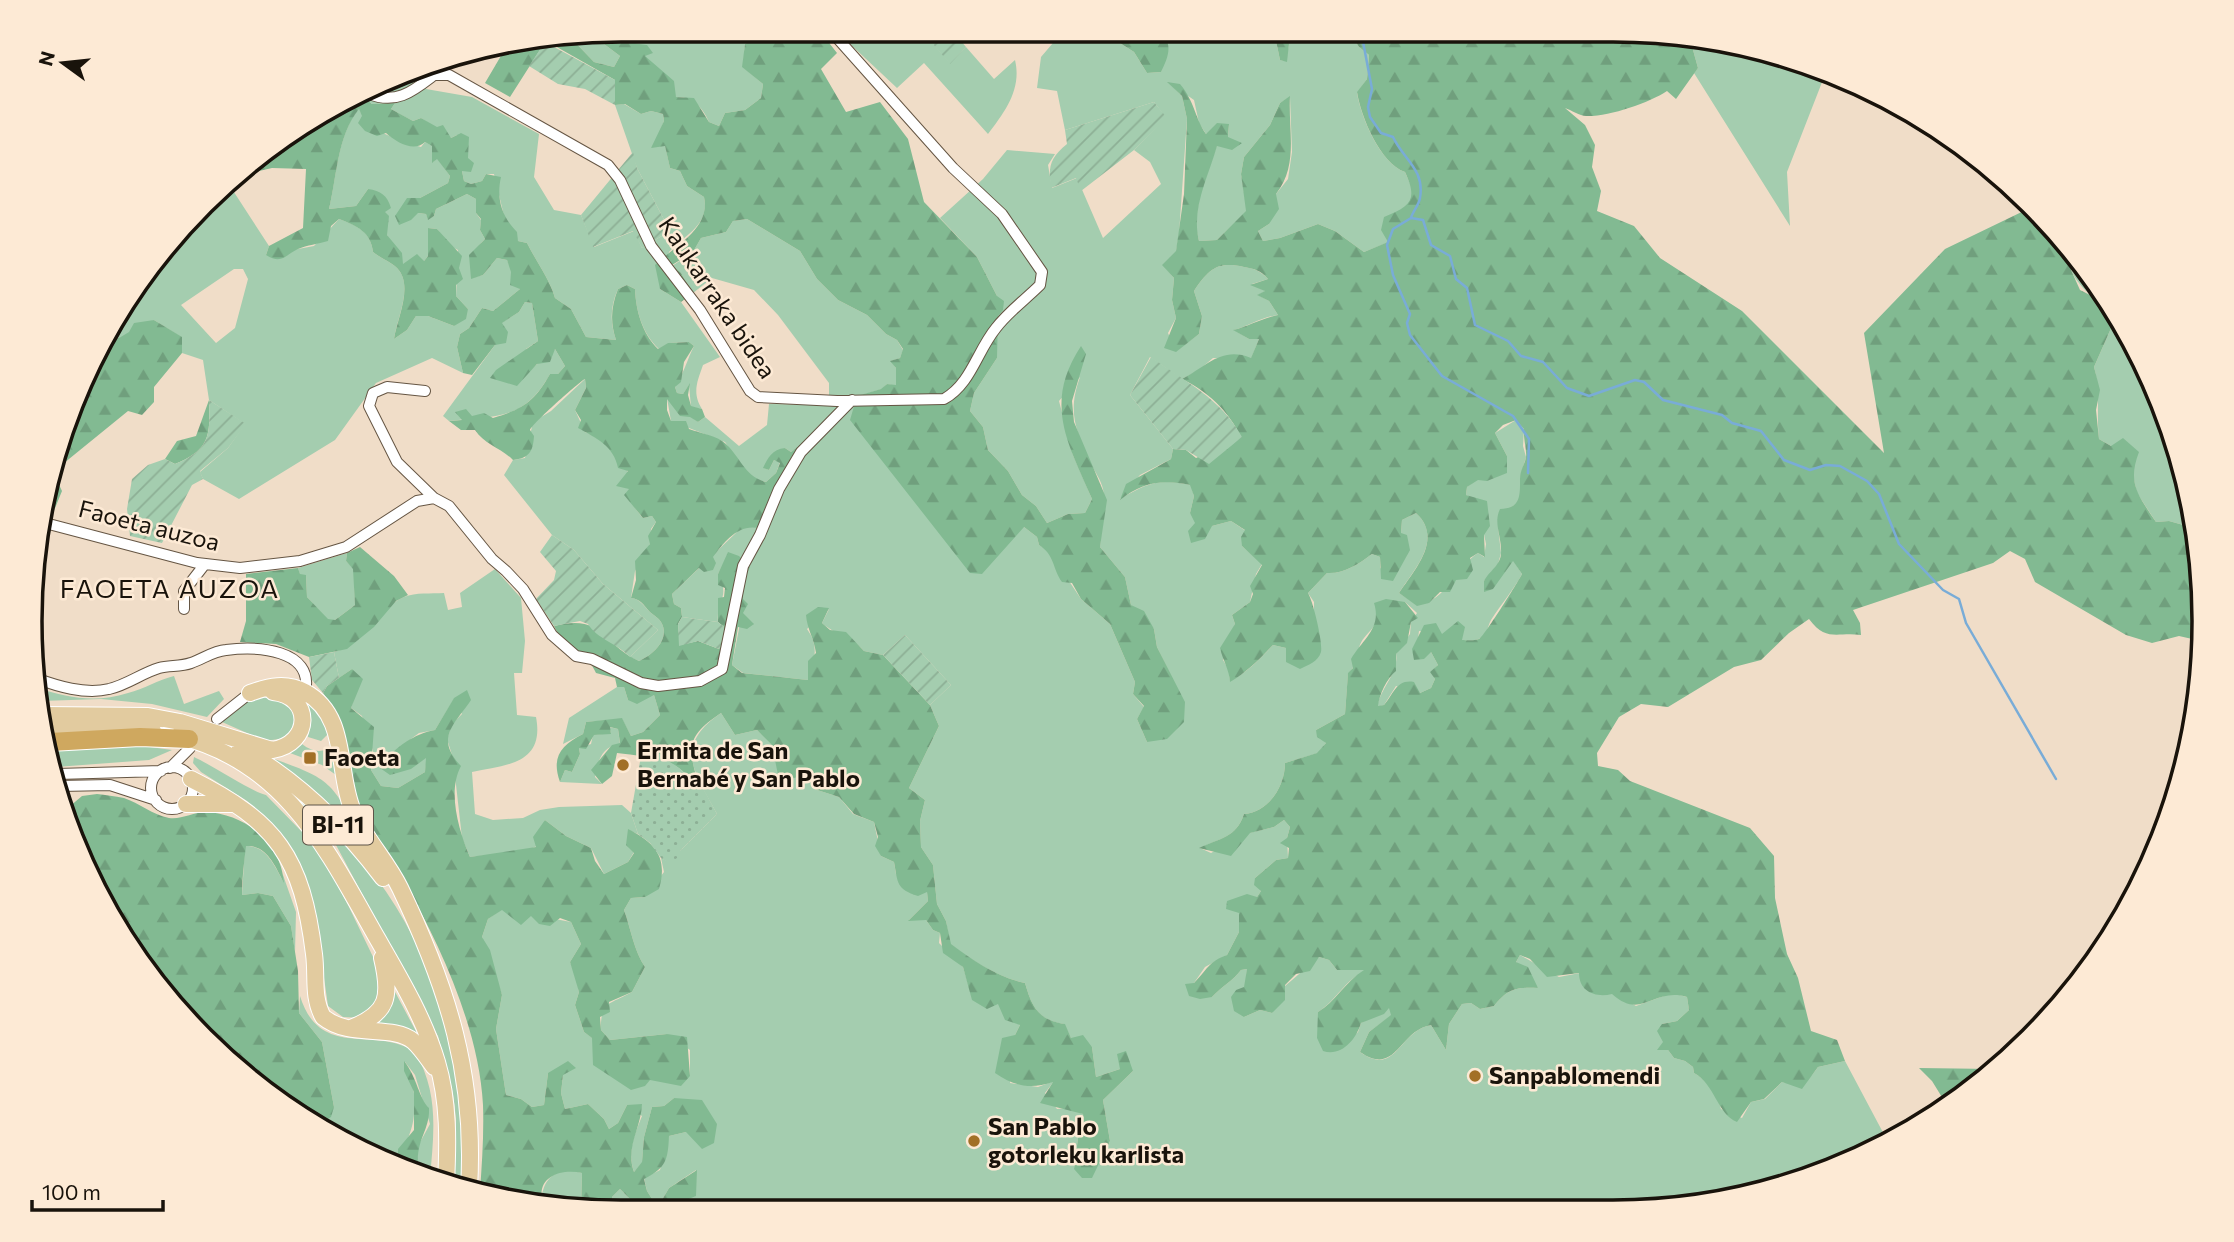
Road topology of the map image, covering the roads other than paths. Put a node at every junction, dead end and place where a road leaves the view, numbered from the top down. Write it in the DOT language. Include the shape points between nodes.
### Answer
graph roads {
  1 [pos="842,42"];
  2 [pos="378,96"];
  3 [pos="425,391"];
  4 [pos="852,400"];
  5 [pos="435,498"];
  6 [pos="50,525"];
  7 [pos="205,564"];
  8 [pos="184,609"];
  9 [pos="45,681"];
  10 [pos="305,692"];
  11 [pos="250,693"];
  12 [pos="50,715"];
  13 [pos="217,727"];
  14 [pos="52,729"];
  15 [pos="189,739"];
  16 [pos="55,742"];
  17 [pos="165,769"];
  18 [pos="63,774"];
  19 [pos="187,775"];
  20 [pos="67,786"];
  21 [pos="156,800"];
  22 [pos="186,804"];
  23 [pos="233,804"];
  24 [pos="377,938"];
  25 [pos="426,948"];
  26 [pos="348,1029"];
  27 [pos="441,1078"];
  28 [pos="446,1173"];
  29 [pos="469,1179"];
  1 -- 4 [label="street, Kaukarraka bidea" via="953,169 1002,214 1043,279 998,324 957,392 944,399"];
  2 -- 4 [label="street, Kaukarraka bidea" via="392,99 411,94 434,75 449,75 608,165 620,180 651,246 700,310 750,391 774,399"];
  3 -- 5 [label="street" via="383,388 373,393 369,405 397,462"];
  4 -- 5 [label="street" via="801,452 779,489 743,566 722,669 689,683 641,684 592,659 576,656 552,635 523,589 449,506"];
  5 -- 7 [label="street, Faoeta auzoa" via="417,501 346,547 327,554 240,568"];
  6 -- 7 [label="street, Faoeta auzoa"];
  7 -- 8 [label="street" via="184,591"];
  9 -- 10 [label="street" via="77,689 110,689 158,668 190,664 227,649 286,654 302,665"];
  10 -- 11 [label="main road" via="283,685"];
  10 -- 25 [label="main road" via="321,704 332,722 352,810 399,885"];
  11 -- 13 [label="street" via="237,700"];
  11 -- 13 [label="main road" via="280,692 291,698 302,712 297,739 272,750"];
  12 -- 13 [label="main road, BI-11" via="135,714"];
  13 -- 25 [label="main road, BI-11" via="328,814 383,879"];
  14 -- 15 [label="main road, BI-11" via="130,729"];
  15 -- 16 [label="highway"];
  15 -- 24 [label="main road, BI-11" via="262,775 301,813 330,853"];
  17 -- 18 [label="street"];
  17 -- 19 [label="street"];
  17 -- 19 [label="street" via="190,748"];
  17 -- 21 [label="street" via="152,786"];
  19 -- 22 [label="street" via="193,792"];
  19 -- 23 [label="main road"];
  20 -- 21 [label="street" via="110,785"];
  21 -- 22 [label="street" via="169,809"];
  22 -- 23 [label="main road"];
  23 -- 26 [label="main road" via="260,820 283,849 306,908 317,1007 330,1023"];
  24 -- 26 [label="main road" via="387,995 376,1017"];
  24 -- 27 [label="main road, BI-11" via="423,1024"];
  25 -- 29 [label="main road, BI-11" via="462,1056 470,1123"];
  26 -- 27 [label="main road" via="404,1036"];
  27 -- 28 [label="main road, BI-11" via="448,1136"];
}
